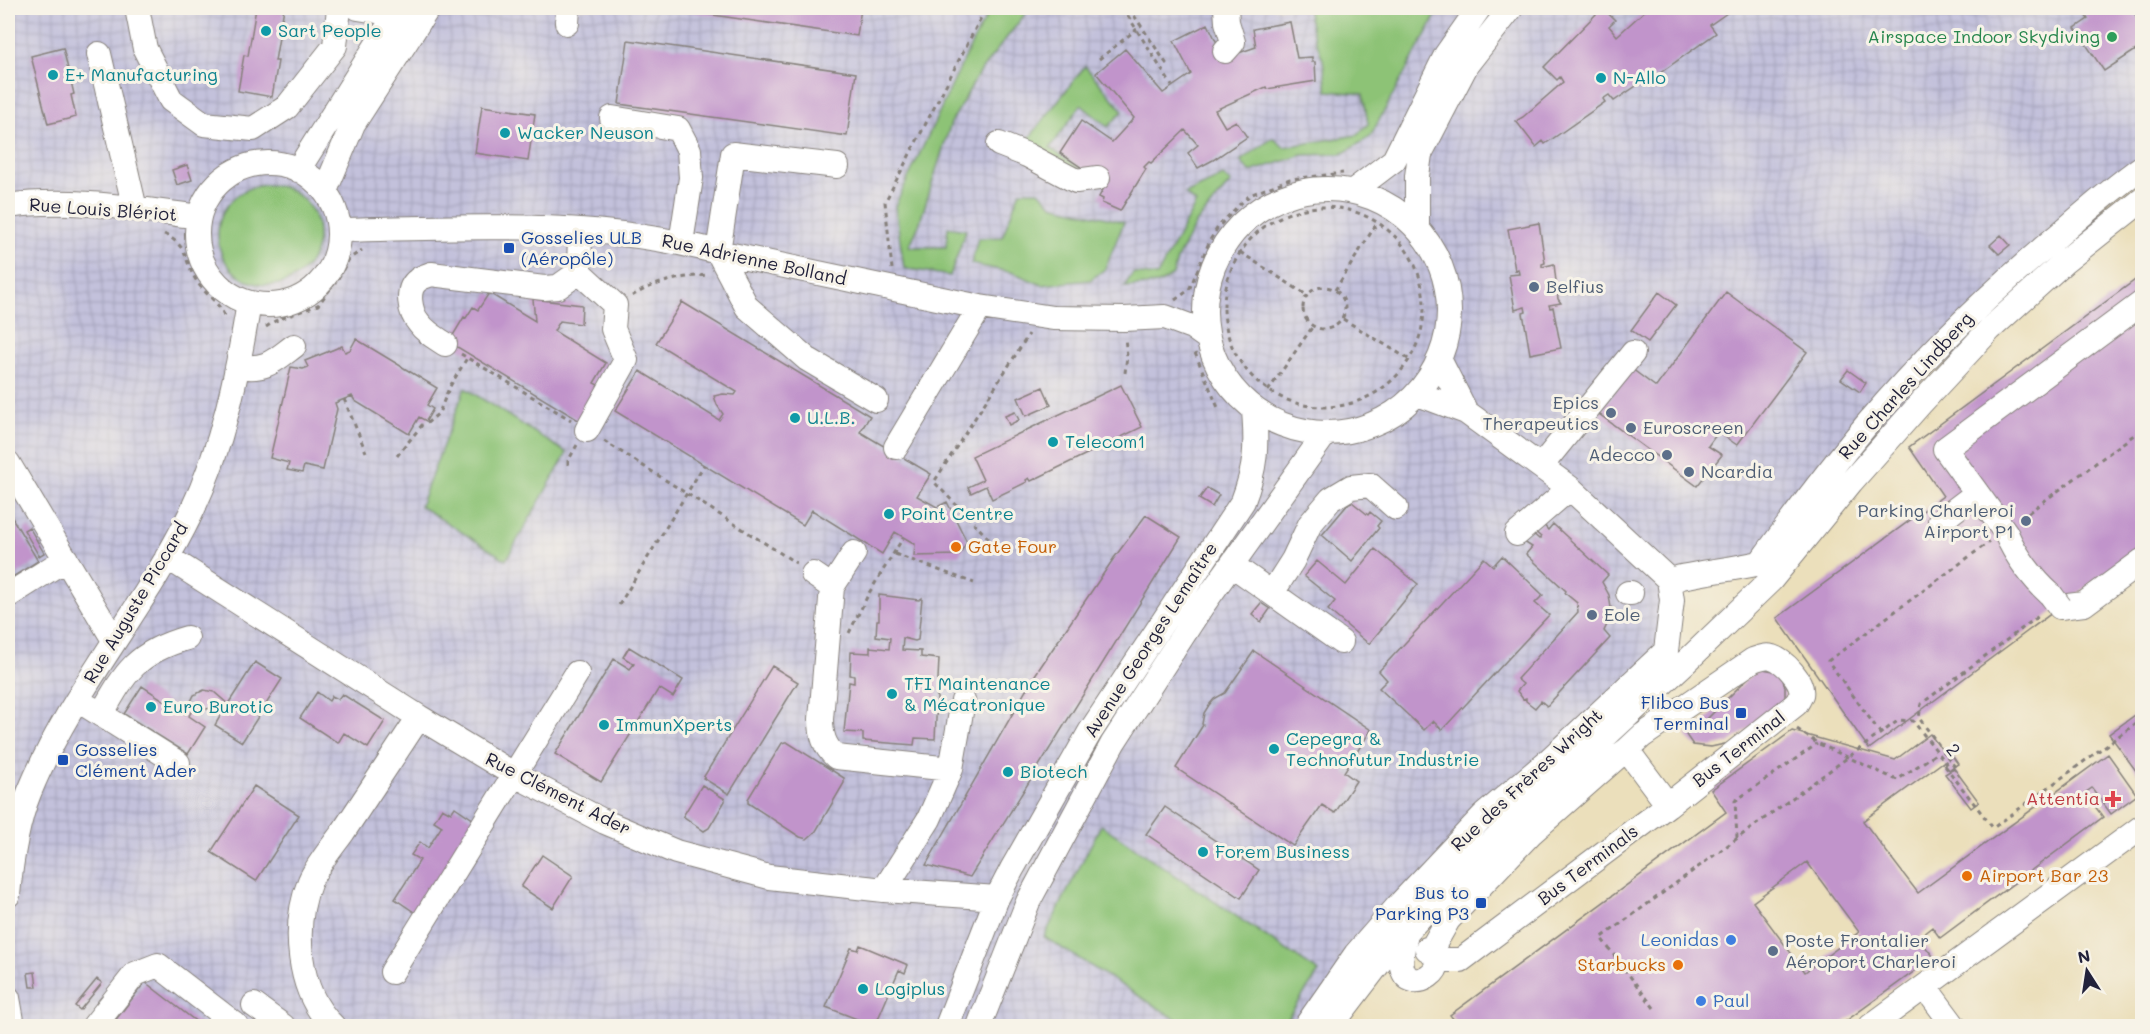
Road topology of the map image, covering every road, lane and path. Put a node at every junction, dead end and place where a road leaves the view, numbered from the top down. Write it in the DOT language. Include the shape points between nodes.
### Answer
graph roads {
  1 [pos="137,8"];
  2 [pos="339,8"];
  3 [pos="358,8"];
  4 [pos="428,8"];
  5 [pos="986,8"];
  6 [pos="1123,8"];
  7 [pos="1129,8"];
  8 [pos="1226,8"];
  9 [pos="1479,8"];
  10 [pos="1511,8"];
  11 [pos="398,11"];
  12 [pos="1137,29"];
  13 [pos="1225,51"];
  14 [pos="99,54"];
  15 [pos="1099,59"];
  16 [pos="1161,66"];
  17 [pos="1172,86"];
  18 [pos="612,118"];
  19 [pos="999,144"];
  20 [pos="837,165"];
  21 [pos="2142,167"];
  22 [pos="298,170"];
  23 [pos="1098,178"];
  24 [pos="1350,181"];
  25 [pos="325,191"];
  26 [pos="2142,200"];
  27 [pos="8,206"];
  28 [pos="135,209"];
  29 [pos="199,217"];
  30 [pos="1377,223"];
  31 [pos="1417,225"];
  32 [pos="339,230"];
  33 [pos="580,230"];
  34 [pos="160,231"];
  35 [pos="681,243"];
  36 [pos="371,248"];
  37 [pos="718,252"];
  38 [pos="1240,252"];
  39 [pos="579,272"];
  40 [pos="731,275"];
  41 [pos="894,289"];
  42 [pos="1335,290"];
  43 [pos="1205,295"];
  44 [pos="1308,296"];
  45 [pos="249,303"];
  46 [pos="2142,303"];
  47 [pos="615,305"];
  48 [pos="980,307"];
  49 [pos="1166,309"];
  50 [pos="1343,319"];
  51 [pos="228,326"];
  52 [pos="1313,326"];
  53 [pos="262,331"];
  54 [pos="1038,333"];
  55 [pos="1125,333"];
  56 [pos="1199,342"];
  57 [pos="445,344"];
  58 [pos="294,346"];
  59 [pos="1633,352"];
  60 [pos="467,358"];
  61 [pos="1410,360"];
  62 [pos="1440,361"];
  63 [pos="239,366"];
  64 [pos="1125,373"];
  65 [pos="1268,391"];
  66 [pos="1418,394"];
  67 [pos="344,399"];
  68 [pos="876,400"];
  69 [pos="1219,410"];
  70 [pos="1254,411"];
  71 [pos="1466,412"];
  72 [pos="2142,429"];
  73 [pos="587,430"];
  74 [pos="1325,434"];
  75 [pos="896,447"];
  76 [pos="366,452"];
  77 [pos="397,456"];
  78 [pos="8,463"];
  79 [pos="704,465"];
  80 [pos="1541,466"];
  81 [pos="1570,488"];
  82 [pos="686,494"];
  83 [pos="1977,494"];
  84 [pos="1395,508"];
  85 [pos="1940,521"];
  86 [pos="1517,534"];
  87 [pos="2007,536"];
  88 [pos="903,538"];
  89 [pos="995,545"];
  90 [pos="855,553"];
  91 [pos="895,554"];
  92 [pos="167,557"];
  93 [pos="66,559"];
  94 [pos="2142,561"];
  95 [pos="1232,565"];
  96 [pos="823,580"];
  97 [pos="1669,580"];
  98 [pos="974,583"];
  99 [pos="1272,593"];
  100 [pos="9,595"];
  101 [pos="2046,598"];
  102 [pos="619,605"];
  103 [pos="187,638"];
  104 [pos="114,640"];
  105 [pos="848,642"];
  106 [pos="1341,642"];
  107 [pos="577,673"];
  108 [pos="77,700"];
  109 [pos="963,701"];
  110 [pos="101,715"];
  111 [pos="419,717"];
  112 [pos="2142,719"];
  113 [pos="1794,727"];
  114 [pos="1881,734"];
  115 [pos="1935,741"];
  116 [pos="1817,743"];
  117 [pos="1931,744"];
  118 [pos="1938,752"];
  119 [pos="1622,754"];
  120 [pos="1847,758"];
  121 [pos="178,763"];
  122 [pos="1945,766"];
  123 [pos="951,769"];
  124 [pos="515,775"];
  125 [pos="1668,805"];
  126 [pos="2142,827"];
  127 [pos="1737,838"];
  128 [pos="884,890"];
  129 [pos="8,896"];
  130 [pos="997,898"];
  131 [pos="1397,948"];
  132 [pos="1434,955"];
  133 [pos="392,972"];
  134 [pos="1925,987"];
  135 [pos="8,1001"];
  136 [pos="254,1005"];
  137 [pos="1654,1008"];
  138 [pos="236,1025"];
  139 [pos="13,1026"];
  140 [pos="94,1026"];
  141 [pos="283,1026"];
  142 [pos="333,1026"];
  143 [pos="947,1026"];
  144 [pos="979,1026"];
  145 [pos="1306,1026"];
  146 [pos="1331,1026"];
  147 [pos="1871,1026"];
  148 [pos="1954,1026"];
  1 -- 2 [label="street" via="146,49 171,100 204,124 253,129 287,107 335,46"];
  3 -- 11 [label="street"];
  4 -- 25 [label="street" via="354,124"];
  5 -- 41 [label="path" via="885,202"];
  6 -- 12 [label="path"];
  7 -- 16 [label="path" via="1166,63"];
  8 -- 13 [label="street" via="1233,42"];
  9 -- 24 [label="street" via="1446,55 1394,160"];
  10 -- 31 [label="street" via="1467,64 1420,154"];
  11 -- 22 [label="street"];
  12 -- 15 [label="path"];
  12 -- 16 [label="path"];
  14 -- 28 [label="street"];
  16 -- 17 [label="path"];
  18 -- 35 [label="street" via="678,129 689,150 691,178"];
  19 -- 23 [label="street" via="1027,154 1076,181"];
  20 -- 37 [label="street" via="733,154"];
  21 -- 97 [label="street, Rue Charles Lindberg" via="2030,260 1947,337 1870,421 1760,562"];
  22 -- 25 [label="street"];
  22 -- 29 [label="street" via="278,164 257,164 237,170 207,198"];
  24 -- 31 [label="street"];
  24 -- 43 [label="street" via="1302,191 1259,209 1230,236 1212,268"];
  24 -- 49 [label="path" via="1320,174 1290,179 1250,195 1210,240 1189,290"];
  25 -- 32 [label="street"];
  26 -- 131 [label="street" via="2064,262 1990,329 1851,482 1771,580 1464,869"];
  27 -- 28 [label="street, Rue Louis Blériot" via="72,204"];
  28 -- 29 [label="street, Rue Louis Blériot"];
  29 -- 45 [label="street" via="197,241 206,268 213,280 231,295"];
  30 -- 38 [label="path" via="1363,214 1329,206 1295,210 1263,226"];
  30 -- 42 [label="path"];
  30 -- 61 [label="path" via="1393,232 1414,260 1425,293 1423,328"];
  31 -- 62 [label="street" via="1448,285 1450,316"];
  32 -- 33 [label="street, Rue Adrienne Bolland"];
  32 -- 45 [label="street" via="333,263 313,290 293,301 271,306"];
  33 -- 35 [label="street, Rue Adrienne Bolland"];
  33 -- 39 [label="street"];
  34 -- 51 [label="path" via="177,240 196,280 223,310"];
  35 -- 37 [label="street, Rue Adrienne Bolland"];
  36 -- 53 [label="path" via="349,259 318,305 275,321"];
  37 -- 40 [label="street"];
  37 -- 41 [label="street, Rue Adrienne Bolland"];
  38 -- 44 [label="path"];
  38 -- 65 [label="path" via="1227,281 1225,323 1230,344 1246,371"];
  39 -- 47 [label="street"];
  39 -- 57 [label="street" via="558,287 544,288 431,274 418,280 412,287 412,311 418,323"];
  40 -- 47 [label="path" via="670,280 645,288"];
  40 -- 68 [label="street" via="747,307 807,359"];
  41 -- 48 [label="street, Rue Adrienne Bolland"];
  42 -- 44 [label="path" via="1319,288"];
  42 -- 50 [label="path" via="1345,305"];
  43 -- 49 [label="street, Rue Adrienne Bolland"];
  43 -- 56 [label="street"];
  44 -- 52 [label="path" via="1304,315"];
  45 -- 63 [label="street, Rue Auguste Piccard"];
  46 -- 83 [label="street" via="1945,449"];
  47 -- 73 [label="street" via="613,329 626,360"];
  48 -- 49 [label="street, Rue Adrienne Bolland" via="1053,318 1124,319"];
  48 -- 75 [label="street"];
  49 -- 56 [label="street, Rue Adrienne Bolland" via="1192,327"];
  50 -- 52 [label="path" via="1333,328"];
  50 -- 61 [label="path"];
  52 -- 65 [label="path"];
  54 -- 89 [label="path" via="1030,332 934,482"];
  55 -- 64 [label="path"];
  56 -- 69 [label="path"];
  56 -- 70 [label="street" via="1221,375"];
  57 -- 60 [label="path"];
  58 -- 63 [label="street" via="269,365 253,369"];
  59 -- 80 [label="street"];
  60 -- 73 [label="path"];
  60 -- 77 [label="path" via="439,413 423,425"];
  61 -- 65 [label="path" via="1389,384 1362,401 1331,408 1299,405"];
  62 -- 66 [label="street"];
  62 -- 71 [label="street"];
  63 -- 92 [label="street, Rue Auguste Piccard" via="207,477"];
  66 -- 71 [label="street"];
  66 -- 74 [label="street" via="1382,421"];
  67 -- 76 [label="path"];
  70 -- 74 [label="street" via="1287,428"];
  70 -- 130 [label="street, Avenue Georges Lemaître" via="1257,444 1253,476 1243,501 1090,732"];
  71 -- 80 [label="street"];
  72 -- 87 [label="path"];
  73 -- 82 [label="path"];
  74 -- 95 [label="street, Avenue Georges Lemaître"];
  78 -- 93 [label="street"];
  79 -- 82 [label="path"];
  80 -- 81 [label="street"];
  81 -- 86 [label="street"];
  81 -- 97 [label="street"];
  82 -- 96 [label="path"];
  82 -- 102 [label="path"];
  83 -- 85 [label="street"];
  83 -- 87 [label="street"];
  84 -- 99 [label="street" via="1370,485 1351,487 1331,499 1311,524"];
  87 -- 101 [label="street" via="2017,540 2047,583"];
  87 -- 114 [label="path" via="1828,661"];
  88 -- 91 [label="path"];
  90 -- 96 [label="street"];
  91 -- 98 [label="path"];
  91 -- 105 [label="path" via="869,593 849,632"];
  92 -- 104 [label="street, Rue Auguste Piccard"];
  92 -- 111 [label="street, Rue Clément Ader"];
  93 -- 100 [label="street"];
  93 -- 104 [label="street"];
  94 -- 101 [label="street, bridge" via="2084,604 2060,607"];
  95 -- 99 [label="street"];
  95 -- 144 [label="street, Avenue Georges Lemaître" via="1094,777 1028,902"];
  96 -- 123 [label="street" via="821,733 827,749 836,757"];
  97 -- 145 [label="street, Rue des Frères Wright" via="1672,600 1666,651 1484,816 1356,954"];
  99 -- 106 [label="street"];
  101 -- 115 [label="path" via="1921,704 1919,718"];
  103 -- 110 [label="street" via="161,645 139,661 121,678"];
  104 -- 108 [label="street, Rue Auguste Piccard"];
  107 -- 124 [label="street"];
  108 -- 110 [label="street"];
  108 -- 129 [label="street, Rue Auguste Piccard" via="28,794 17,831"];
  109 -- 123 [label="street"];
  110 -- 121 [label="street"];
  111 -- 124 [label="street, Rue Clément Ader"];
  111 -- 142 [label="street" via="310,880 301,920 300,955 306,985 324,1018"];
  112 -- 122 [label="path" via="1993,828"];
  113 -- 116 [label="path"];
  114 -- 117 [label="path, 2" via="1899,720 1913,722"];
  114 -- 120 [label="path"];
  115 -- 117 [label="path"];
  115 -- 118 [label="path, 2" via="1954,767 1951,769"];
  116 -- 120 [label="path"];
  116 -- 127 [label="path" via="1736,801"];
  117 -- 118 [label="path, 2"];
  118 -- 120 [label="path" via="1897,780"];
  119 -- 125 [label="street"];
  119 -- 125 [label="street, Bus Terminal" via="1641,736 1753,660 1772,657 1792,672 1801,690 1796,704"];
  119 -- 132 [label="street, Bus Terminal" via="1531,833 1455,912"];
  120 -- 127 [label="path"];
  123 -- 128 [label="street" via="928,819"];
  124 -- 128 [label="street, Rue Clément Ader" via="605,822 676,852 769,877"];
  124 -- 133 [label="street"];
  125 -- 132 [label="street, Bus Terminals" via="1461,960"];
  126 -- 134 [label="street"];
  127 -- 137 [label="path" via="1601,938"];
  128 -- 130 [label="street, Rue Clément Ader"];
  130 -- 143 [label="street, Avenue Georges Lemaître"];
  131 -- 132 [label="street" via="1420,945"];
  131 -- 132 [label="street" via="1402,968 1414,980 1425,979 1434,972"];
  131 -- 146 [label="street"];
  134 -- 147 [label="street"];
  134 -- 148 [label="street"];
  135 -- 139 [label="street"];
  136 -- 141 [label="street"];
  138 -- 140 [label="street" via="158,965 135,975"];
}
